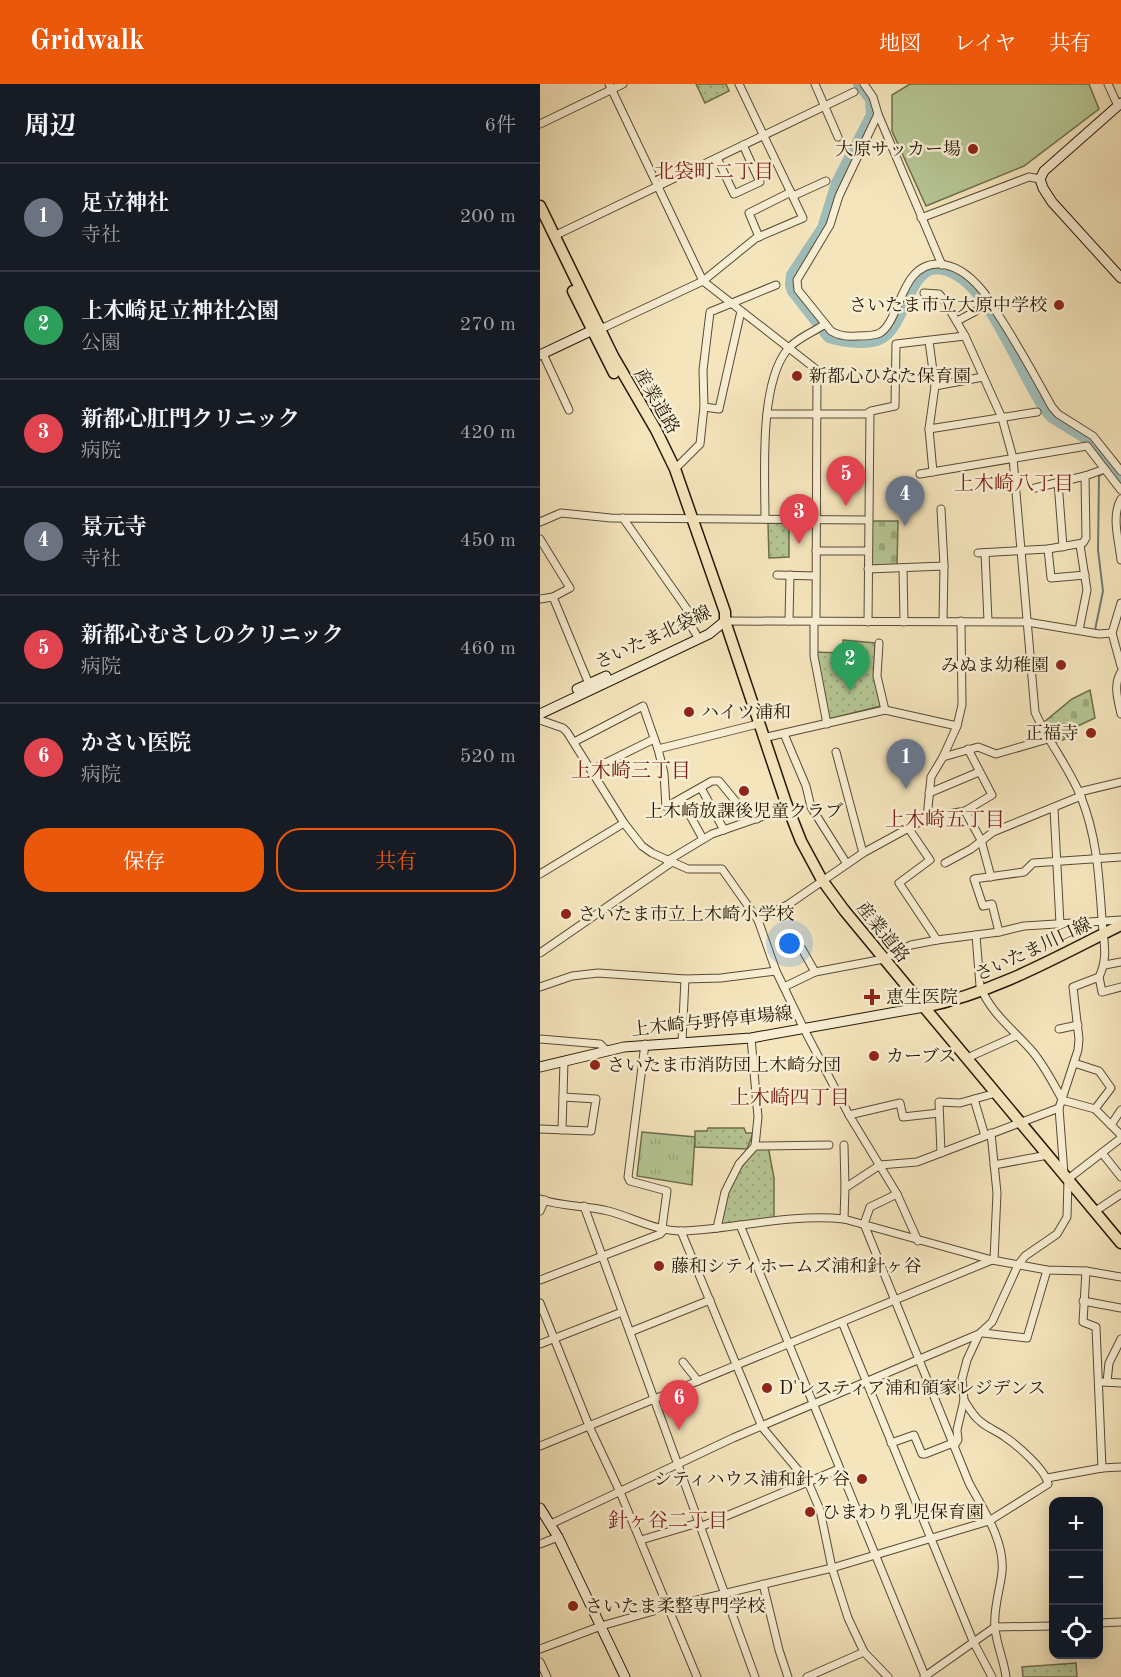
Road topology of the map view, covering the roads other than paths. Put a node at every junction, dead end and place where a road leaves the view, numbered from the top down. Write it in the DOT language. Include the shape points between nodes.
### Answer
graph roads {
  1 [pos="623,84"];
  2 [pos="739,84"];
  3 [pos="815,84"];
  4 [pos="864,84"];
  5 [pos="1108,84"];
  6 [pos="610,87"];
  7 [pos="854,92"];
  8 [pos="1119,105"];
  9 [pos="825,106"];
  10 [pos="878,114"];
  11 [pos="540,124"];
  12 [pos="763,135"];
  13 [pos="838,137"];
  14 [pos="743,145"];
  15 [pos="717,158"];
  16 [pos="1040,179"];
  17 [pos="826,181"];
  18 [pos="657,187"];
  19 [pos="792,194"];
  20 [pos="540,206"];
  21 [pos="921,218"];
  22 [pos="540,221"];
  23 [pos="554,236"];
  24 [pos="759,237"];
  25 [pos="942,265"];
  26 [pos="1121,278"];
  27 [pos="703,281"];
  28 [pos="776,285"];
  29 [pos="924,292"];
  30 [pos="730,302"];
  31 [pos="741,311"];
  32 [pos="976,311"];
  33 [pos="957,321"];
  34 [pos="825,324"];
  35 [pos="595,329"];
  36 [pos="965,336"];
  37 [pos="929,341"];
  38 [pos="789,348"];
  39 [pos="542,354"];
  40 [pos="983,377"];
  41 [pos="934,386"];
  42 [pos="704,407"];
  43 [pos="570,410"];
  44 [pos="1037,412"];
  45 [pos="870,413"];
  46 [pos="767,414"];
  47 [pos="818,414"];
  48 [pos="1002,418"];
  49 [pos="929,429"];
  50 [pos="1013,458"];
  51 [pos="1103,467"];
  52 [pos="675,469"];
  53 [pos="1121,471"];
  54 [pos="933,472"];
  55 [pos="920,474"];
  56 [pos="1085,476"];
  57 [pos="1058,482"];
  58 [pos="1035,488"];
  59 [pos="1121,490"];
  60 [pos="1121,499"];
  61 [pos="941,509"];
  62 [pos="1119,510"];
  63 [pos="623,518"];
  64 [pos="690,518"];
  65 [pos="765,519"];
  66 [pos="817,520"];
  67 [pos="868,520"];
  68 [pos="540,522"];
  69 [pos="540,539"];
  70 [pos="1080,545"];
  71 [pos="1063,547"];
  72 [pos="1048,549"];
  73 [pos="1021,550"];
  74 [pos="816,551"];
  75 [pos="868,551"];
  76 [pos="1121,560"];
  77 [pos="944,566"];
  78 [pos="903,567"];
  79 [pos="868,569"];
  80 [pos="777,575"];
  81 [pos="790,575"];
  82 [pos="1085,575"];
  83 [pos="816,576"];
  84 [pos="553,597"];
  85 [pos="540,599"];
  86 [pos="1121,603"];
  87 [pos="725,621"];
  88 [pos="789,621"];
  89 [pos="815,621"];
  90 [pos="943,621"];
  91 [pos="961,621"];
  92 [pos="988,621"];
  93 [pos="868,622"];
  94 [pos="904,622"];
  95 [pos="1027,622"];
  96 [pos="1079,630"];
  97 [pos="696,634"];
  98 [pos="1116,636"];
  99 [pos="879,643"];
  100 [pos="1121,666"];
  101 [pos="1121,672"];
  102 [pos="589,684"];
  103 [pos="540,707"];
  104 [pos="885,710"];
  105 [pos="540,714"];
  106 [pos="1121,714"];
  107 [pos="540,720"];
  108 [pos="758,724"];
  109 [pos="827,724"];
  110 [pos="957,726"];
  111 [pos="784,734"];
  112 [pos="763,738"];
  113 [pos="654,739"];
  114 [pos="1048,739"];
  115 [pos="574,742"];
  116 [pos="658,749"];
  117 [pos="968,749"];
  118 [pos="836,752"];
  119 [pos="943,757"];
  120 [pos="591,770"];
  121 [pos="979,772"];
  122 [pos="1121,782"];
  123 [pos="701,788"];
  124 [pos="929,793"];
  125 [pos="1080,794"];
  126 [pos="681,799"];
  127 [pos="786,803"];
  128 [pos="1054,809"];
  129 [pos="965,811"];
  130 [pos="927,818"];
  131 [pos="757,819"];
  132 [pos="624,823"];
  133 [pos="909,829"];
  134 [pos="724,830"];
  135 [pos="703,839"];
  136 [pos="981,840"];
  137 [pos="863,853"];
  138 [pos="1121,857"];
  139 [pos="1098,858"];
  140 [pos="1057,860"];
  141 [pos="670,861"];
  142 [pos="945,863"];
  143 [pos="847,864"];
  144 [pos="540,874"];
  145 [pos="991,877"];
  146 [pos="822,880"];
  147 [pos="758,920"];
  148 [pos="1102,920"];
  149 [pos="1121,920"];
  150 [pos="1060,924"];
  151 [pos="1121,926"];
  152 [pos="999,932"];
  153 [pos="1103,934"];
  154 [pos="976,935"];
  155 [pos="937,940"];
  156 [pos="802,949"];
  157 [pos="540,953"];
  158 [pos="884,959"];
  159 [pos="1121,962"];
  160 [pos="1105,965"];
  161 [pos="776,971"];
  162 [pos="815,972"];
  163 [pos="1099,977"];
  164 [pos="685,979"];
  165 [pos="540,987"];
  166 [pos="784,987"];
  167 [pos="1121,987"];
  168 [pos="982,992"];
  169 [pos="924,1007"];
  170 [pos="1078,1025"];
  171 [pos="804,1029"];
  172 [pos="1059,1029"];
  173 [pos="1016,1036"];
  174 [pos="751,1038"];
  175 [pos="540,1039"];
  176 [pos="682,1042"];
  177 [pos="645,1044"];
  178 [pos="606,1050"];
  179 [pos="967,1058"];
  180 [pos="564,1061"];
  181 [pos="1074,1063"];
  182 [pos="540,1067"];
  183 [pos="996,1093"];
  184 [pos="563,1097"];
  185 [pos="974,1099"];
  186 [pos="1061,1102"];
  187 [pos="1095,1109"];
  188 [pos="1121,1110"];
  189 [pos="939,1113"];
  190 [pos="849,1115"];
  191 [pos="1021,1122"];
  192 [pos="1111,1125"];
  193 [pos="540,1129"];
  194 [pos="562,1130"];
  195 [pos="988,1134"];
  196 [pos="1121,1137"];
  197 [pos="829,1145"];
  198 [pos="844,1145"];
  199 [pos="755,1146"];
  200 [pos="941,1153"];
  201 [pos="1102,1153"];
  202 [pos="1048,1155"];
  203 [pos="880,1165"];
  204 [pos="994,1165"];
  205 [pos="1066,1176"];
  206 [pos="1121,1177"];
  207 [pos="845,1188"];
  208 [pos="540,1192"];
  209 [pos="897,1194"];
  210 [pos="1121,1194"];
  211 [pos="542,1199"];
  212 [pos="584,1206"];
  213 [pos="540,1211"];
  214 [pos="1094,1212"];
  215 [pos="844,1219"];
  216 [pos="864,1224"];
  217 [pos="740,1225"];
  218 [pos="717,1227"];
  219 [pos="663,1228"];
  220 [pos="681,1231"];
  221 [pos="918,1240"];
  222 [pos="1121,1243"];
  223 [pos="602,1256"];
  224 [pos="993,1260"];
  225 [pos="1018,1265"];
  226 [pos="1047,1270"];
  227 [pos="1086,1271"];
  228 [pos="1121,1277"];
  229 [pos="540,1280"];
  230 [pos="710,1300"];
  231 [pos="895,1300"];
  232 [pos="1083,1301"];
  233 [pos="540,1303"];
  234 [pos="1121,1308"];
  235 [pos="622,1312"];
  236 [pos="842,1322"];
  237 [pos="630,1332"];
  238 [pos="981,1334"];
  239 [pos="554,1338"];
  240 [pos="1120,1342"];
  241 [pos="540,1344"];
  242 [pos="789,1344"];
  243 [pos="919,1360"];
  244 [pos="683,1362"];
  245 [pos="737,1365"];
  246 [pos="698,1381"];
  247 [pos="867,1382"];
  248 [pos="1097,1382"];
  249 [pos="1107,1382"];
  250 [pos="1121,1383"];
  251 [pos="653,1400"];
  252 [pos="964,1400"];
  253 [pos="813,1405"];
  254 [pos="589,1426"];
  255 [pos="762,1426"];
  256 [pos="891,1443"];
  257 [pos="953,1444"];
  258 [pos="540,1446"];
  259 [pos="677,1465"];
  260 [pos="1121,1467"];
  261 [pos="1102,1468"];
  262 [pos="840,1469"];
  263 [pos="1047,1478"];
  264 [pos="808,1482"];
  265 [pos="620,1492"];
  266 [pos="540,1510"];
  267 [pos="989,1521"];
  268 [pos="551,1524"];
  269 [pos="699,1525"];
  270 [pos="558,1537"];
  271 [pos="930,1539"];
  272 [pos="641,1540"];
  273 [pos="540,1544"];
  274 [pos="875,1556"];
  275 [pos="832,1568"];
  276 [pos="763,1584"];
  277 [pos="725,1594"];
  278 [pos="668,1607"];
  279 [pos="1121,1622"];
  280 [pos="1103,1623"];
  281 [pos="601,1626"];
  282 [pos="1049,1626"];
  283 [pos="995,1627"];
  284 [pos="973,1641"];
  285 [pos="540,1649"];
  286 [pos="864,1652"];
  287 [pos="540,1662"];
  288 [pos="547,1677"];
  289 [pos="625,1677"];
  290 [pos="697,1677"];
  291 [pos="755,1677"];
  292 [pos="788,1677"];
  293 [pos="807,1677"];
  294 [pos="888,1677"];
  295 [pos="925,1677"];
  296 [pos="992,1677"];
  297 [pos="1006,1677"];
  1 -- 6 [label="street"];
  2 -- 12 [label="street"];
  3 -- 9 [label="street"];
  4 -- 10 [label="street"];
  5 -- 8 [label="street"];
  6 -- 11 [label="street"];
  6 -- 18 [label="street"];
  7 -- 9 [label="street"];
  8 -- 16 [label="main road" via="1044,171"];
  9 -- 12 [label="street"];
  9 -- 13 [label="street"];
  10 -- 21 [label="street"];
  10 -- 34 [label="street" via="839,196 830,225 797,280 798,290"];
  12 -- 14 [label="street"];
  12 -- 19 [label="street"];
  14 -- 15 [label="street"];
  14 -- 15 [label="street" via="760,182 735,194"];
  15 -- 18 [label="street"];
  16 -- 21 [label="street" via="1029,177"];
  16 -- 26 [label="main road" via="1052,202"];
  17 -- 19 [label="street"];
  18 -- 23 [label="street"];
  18 -- 27 [label="street"];
  19 -- 24 [label="street" via="749,213"];
  19 -- 24 [label="street" via="803,218"];
  20 -- 23 [label="main road, 産業道路"];
  21 -- 25 [label="street"];
  22 -- 35 [label="main road, 産業道路"];
  23 -- 35 [label="main road, 産業道路"];
  24 -- 27 [label="street"];
  25 -- 34 [label="street" via="927,265 920,270 879,334 838,334"];
  25 -- 53 [label="street" via="958,269 982,290 1052,407 1093,436"];
  27 -- 30 [label="street"];
  27 -- 35 [label="street"];
  28 -- 30 [label="street"];
  29 -- 33 [label="street" via="939,294"];
  30 -- 31 [label="street"];
  30 -- 42 [label="street" via="710,312 703,370"];
  31 -- 38 [label="street"];
  31 -- 42 [label="street" via="719,409"];
  32 -- 33 [label="street"];
  33 -- 36 [label="street"];
  34 -- 38 [label="street"];
  35 -- 39 [label="main road"];
  35 -- 52 [label="main road, 産業道路"];
  35 -- 64 [label="main road, 産業道路" via="661,453"];
  36 -- 37 [label="street"];
  36 -- 40 [label="street"];
  37 -- 41 [label="street"];
  37 -- 45 [label="street" via="896,344 895,406"];
  38 -- 46 [label="street" via="777,369"];
  38 -- 47 [label="street" via="817,370"];
  39 -- 43 [label="street"];
  40 -- 41 [label="street"];
  40 -- 48 [label="street"];
  41 -- 49 [label="street"];
  42 -- 52 [label="street" via="700,444"];
  44 -- 48 [label="street"];
  45 -- 47 [label="street"];
  45 -- 67 [label="street"];
  46 -- 47 [label="street"];
  46 -- 65 [label="street"];
  47 -- 66 [label="street"];
  48 -- 49 [label="street"];
  48 -- 50 [label="street"];
  49 -- 54 [label="street"];
  50 -- 51 [label="street" via="1087,446"];
  50 -- 54 [label="street"];
  50 -- 73 [label="street"];
  51 -- 56 [label="street"];
  51 -- 59 [label="street"];
  52 -- 64 [label="main road, 産業道路"];
  54 -- 55 [label="street"];
  56 -- 57 [label="street"];
  56 -- 70 [label="street" via="1086,538"];
  57 -- 58 [label="street"];
  57 -- 71 [label="street"];
  60 -- 62 [label="street"];
  61 -- 77 [label="street"];
  62 -- 76 [label="street" via="1116,520"];
  63 -- 64 [label="street"];
  63 -- 68 [label="street" via="561,513"];
  63 -- 97 [label="street" via="689,612 686,618"];
  64 -- 65 [label="street"];
  64 -- 87 [label="main road, 産業道路" via="718,614"];
  65 -- 66 [label="street"];
  66 -- 67 [label="street"];
  66 -- 74 [label="street"];
  67 -- 75 [label="street"];
  69 -- 84 [label="street" via="570,588"];
  70 -- 71 [label="street"];
  70 -- 82 [label="street"];
  71 -- 72 [label="street"];
  72 -- 73 [label="street"];
  72 -- 82 [label="street" via="1051,578"];
  73 -- 92 [label="street" via="982,553"];
  73 -- 95 [label="street"];
  74 -- 75 [label="street"];
  74 -- 83 [label="street"];
  75 -- 79 [label="street"];
  77 -- 78 [label="street"];
  77 -- 90 [label="street"];
  78 -- 79 [label="street"];
  78 -- 94 [label="street"];
  79 -- 93 [label="street"];
  80 -- 81 [label="street"];
  81 -- 83 [label="street"];
  81 -- 88 [label="street"];
  82 -- 96 [label="street" via="1087,590"];
  83 -- 89 [label="street"];
  84 -- 85 [label="street"];
  84 -- 102 [label="street"];
  86 -- 98 [label="street"];
  87 -- 88 [label="street"];
  87 -- 97 [label="main road, さいたま北袋線"];
  87 -- 105 [label="main road, さいたま北袋線" via="710,634"];
  87 -- 108 [label="main road, 産業道路"];
  88 -- 89 [label="street"];
  89 -- 93 [label="street"];
  89 -- 109 [label="street" via="814,656"];
  90 -- 91 [label="street"];
  90 -- 94 [label="street"];
  91 -- 92 [label="street"];
  91 -- 110 [label="street" via="962,705"];
  92 -- 95 [label="street"];
  93 -- 94 [label="street"];
  95 -- 96 [label="street"];
  95 -- 114 [label="street" via="1035,712"];
  96 -- 98 [label="street"];
  97 -- 102 [label="main road, さいたま北袋線"];
  98 -- 100 [label="street"];
  99 -- 104 [label="street" via="878,676"];
  101 -- 106 [label="street" via="1116,692"];
  102 -- 103 [label="main road, さいたま北袋線"];
  104 -- 109 [label="street"];
  104 -- 110 [label="street"];
  107 -- 115 [label="street" via="563,728"];
  108 -- 112 [label="main road, 産業道路"];
  108 -- 116 [label="street"];
  109 -- 111 [label="street"];
  110 -- 119 [label="street"];
  111 -- 112 [label="street"];
  111 -- 143 [label="street" via="811,807"];
  112 -- 127 [label="main road, 産業道路"];
  113 -- 115 [label="street" via="643,706"];
  113 -- 116 [label="street"];
  113 -- 120 [label="street"];
  114 -- 117 [label="street" via="996,754 978,747"];
  114 -- 125 [label="street"];
  115 -- 120 [label="street"];
  116 -- 126 [label="street" via="666,807"];
  117 -- 119 [label="street"];
  117 -- 121 [label="street"];
  118 -- 137 [label="street"];
  119 -- 124 [label="street" via="931,777"];
  120 -- 132 [label="street"];
  121 -- 124 [label="street"];
  121 -- 129 [label="street" via="992,795"];
  122 -- 125 [label="street"];
  123 -- 126 [label="street"];
  123 -- 131 [label="street" via="719,781 742,809"];
  123 -- 134 [label="street"];
  124 -- 130 [label="street"];
  125 -- 128 [label="street"];
  125 -- 139 [label="street"];
  126 -- 135 [label="street"];
  127 -- 131 [label="street"];
  127 -- 146 [label="main road, 産業道路"];
  128 -- 136 [label="street" via="1020,820"];
  128 -- 140 [label="street"];
  129 -- 130 [label="street"];
  129 -- 136 [label="street"];
  130 -- 133 [label="street"];
  131 -- 134 [label="street"];
  132 -- 141 [label="street" via="642,846"];
  132 -- 144 [label="street"];
  133 -- 137 [label="street"];
  133 -- 155 [label="street" via="930,860 899,883"];
  134 -- 135 [label="street"];
  135 -- 141 [label="street"];
  136 -- 142 [label="street"];
  136 -- 145 [label="street"];
  137 -- 143 [label="street"];
  138 -- 139 [label="street"];
  139 -- 140 [label="street"];
  139 -- 148 [label="street"];
  140 -- 145 [label="street" via="1033,863 1024,872"];
  140 -- 150 [label="street"];
  141 -- 147 [label="street" via="688,869 722,869"];
  141 -- 157 [label="street"];
  143 -- 146 [label="street"];
  145 -- 152 [label="street" via="975,879 983,906 992,904"];
  146 -- 147 [label="street"];
  146 -- 158 [label="main road, 産業道路"];
  147 -- 161 [label="street"];
  148 -- 149 [label="street"];
  148 -- 150 [label="street"];
  148 -- 153 [label="street"];
  150 -- 152 [label="street"];
  151 -- 153 [label="main road, さいたま川口線"];
  152 -- 154 [label="street"];
  153 -- 160 [label="street"];
  153 -- 168 [label="main road, さいたま川口線"];
  154 -- 155 [label="street"];
  154 -- 168 [label="street"];
  155 -- 158 [label="street" via="911,945"];
  156 -- 162 [label="street"];
  158 -- 162 [label="street"];
  158 -- 169 [label="main road, 産業道路"];
  159 -- 160 [label="street"];
  160 -- 163 [label="street"];
  161 -- 164 [label="street"];
  161 -- 166 [label="street"];
  162 -- 166 [label="street"];
  163 -- 167 [label="street" via="1102,992"];
  163 -- 170 [label="street" via="1073,987"];
  164 -- 165 [label="street" via="598,973 572,976"];
  164 -- 176 [label="street"];
  166 -- 171 [label="street"];
  168 -- 169 [label="main road, さいたま川口線"];
  168 -- 173 [label="street"];
  169 -- 171 [label="main road, 上木崎与野停車場線"];
  169 -- 179 [label="main road, 産業道路"];
  170 -- 172 [label="street"];
  170 -- 181 [label="street"];
  171 -- 174 [label="main road, 上木崎与野停車場線"];
  171 -- 190 [label="street"];
  173 -- 179 [label="street"];
  173 -- 186 [label="street" via="1032,1052"];
  174 -- 176 [label="main road, 上木崎与野停車場線"];
  174 -- 199 [label="street" via="758,1117"];
  175 -- 178 [label="street" via="600,1044"];
  176 -- 177 [label="main road, 上木崎与野停車場線"];
  177 -- 178 [label="main road, 上木崎与野停車場線"];
  177 -- 219 [label="street" via="628,1176 630,1181 667,1191"];
  178 -- 180 [label="main road, 上木崎与野停車場線"];
  179 -- 183 [label="main road, 産業道路"];
  180 -- 182 [label="main road, 上木崎与野停車場線"];
  180 -- 184 [label="street"];
  181 -- 186 [label="street"];
  181 -- 187 [label="street" via="1099,1071 1111,1088"];
  183 -- 185 [label="street"];
  183 -- 191 [label="main road, 産業道路"];
  184 -- 194 [label="street"];
  184 -- 194 [label="street" via="596,1099 591,1131"];
  185 -- 189 [label="street" via="939,1102"];
  185 -- 195 [label="street"];
  186 -- 187 [label="street"];
  186 -- 191 [label="street"];
  186 -- 205 [label="street"];
  187 -- 192 [label="street"];
  188 -- 192 [label="street"];
  189 -- 190 [label="street" via="903,1118 900,1103"];
  189 -- 200 [label="street"];
  190 -- 203 [label="street"];
  191 -- 195 [label="street"];
  191 -- 202 [label="main road, 産業道路"];
  192 -- 196 [label="street"];
  193 -- 194 [label="street"];
  195 -- 200 [label="street"];
  195 -- 204 [label="street"];
  196 -- 201 [label="street"];
  197 -- 199 [label="street"];
  198 -- 207 [label="street"];
  199 -- 218 [label="street" via="739,1164 725,1191"];
  200 -- 203 [label="street" via="917,1162"];
  201 -- 205 [label="street"];
  201 -- 206 [label="street"];
  202 -- 204 [label="street"];
  202 -- 205 [label="main road, 産業道路"];
  203 -- 207 [label="street"];
  203 -- 209 [label="street"];
  204 -- 224 [label="street" via="997,1193"];
  205 -- 214 [label="main road, 産業道路"];
  205 -- 225 [label="street" via="1067,1217 1057,1234"];
  207 -- 215 [label="street"];
  208 -- 211 [label="street"];
  209 -- 216 [label="street" via="870,1207"];
  209 -- 221 [label="street"];
  210 -- 214 [label="street"];
  211 -- 212 [label="street"];
  211 -- 213 [label="street"];
  212 -- 219 [label="street"];
  212 -- 223 [label="street"];
  214 -- 222 [label="main road, 産業道路"];
  215 -- 216 [label="street"];
  215 -- 217 [label="street" via="787,1219"];
  216 -- 221 [label="street"];
  216 -- 231 [label="street"];
  217 -- 218 [label="street"];
  217 -- 242 [label="street"];
  218 -- 220 [label="street"];
  219 -- 220 [label="street"];
  219 -- 223 [label="street" via="660,1234"];
  220 -- 230 [label="street"];
  221 -- 224 [label="street"];
  223 -- 229 [label="street"];
  223 -- 235 [label="street"];
  224 -- 225 [label="street"];
  224 -- 231 [label="street"];
  225 -- 226 [label="street"];
  225 -- 238 [label="street" via="992,1322"];
  226 -- 227 [label="street"];
  226 -- 238 [label="street" via="1027,1338"];
  227 -- 228 [label="street"];
  227 -- 232 [label="street"];
  230 -- 237 [label="street"];
  230 -- 245 [label="street"];
  231 -- 236 [label="street"];
  231 -- 243 [label="street"];
  232 -- 234 [label="street"];
  232 -- 248 [label="street" via="1083,1322 1096,1327"];
  233 -- 239 [label="street"];
  235 -- 237 [label="street"];
  235 -- 239 [label="street"];
  236 -- 242 [label="street"];
  236 -- 247 [label="street"];
  237 -- 251 [label="street"];
  238 -- 243 [label="street"];
  238 -- 252 [label="street" via="962,1379"];
  239 -- 241 [label="street"];
  239 -- 254 [label="street"];
  240 -- 249 [label="street" via="1108,1363"];
  242 -- 245 [label="street"];
  242 -- 253 [label="street"];
  243 -- 247 [label="street"];
  243 -- 257 [label="street"];
  244 -- 246 [label="street"];
  245 -- 246 [label="street"];
  245 -- 255 [label="street"];
  246 -- 251 [label="street"];
  247 -- 253 [label="street"];
  247 -- 256 [label="street"];
  248 -- 249 [label="street"];
  248 -- 261 [label="street"];
  249 -- 250 [label="street"];
  251 -- 254 [label="street"];
  251 -- 259 [label="street"];
  252 -- 257 [label="street" via="958,1440"];
  252 -- 263 [label="street" via="975,1416 1025,1453"];
  253 -- 255 [label="street"];
  253 -- 262 [label="street"];
  254 -- 258 [label="street"];
  254 -- 265 [label="street"];
  255 -- 259 [label="street"];
  255 -- 264 [label="street"];
  256 -- 257 [label="street" via="914,1435 922,1454"];
  256 -- 271 [label="street"];
  257 -- 267 [label="street"];
  259 -- 265 [label="street"];
  259 -- 269 [label="street"];
  260 -- 261 [label="street"];
  261 -- 263 [label="street"];
  262 -- 264 [label="street"];
  262 -- 274 [label="street"];
  263 -- 267 [label="street" via="1048,1484"];
  264 -- 269 [label="street"];
  264 -- 275 [label="street" via="820,1510"];
  265 -- 268 [label="street"];
  265 -- 272 [label="street"];
  266 -- 268 [label="main road"];
  267 -- 271 [label="street"];
  267 -- 283 [label="street" via="1001,1552"];
  268 -- 270 [label="main road"];
  269 -- 272 [label="street"];
  269 -- 277 [label="street"];
  270 -- 273 [label="street"];
  270 -- 281 [label="main road"];
  271 -- 274 [label="street"];
  271 -- 284 [label="street"];
  272 -- 278 [label="street"];
  274 -- 275 [label="street"];
  274 -- 295 [label="street"];
  275 -- 276 [label="street"];
  275 -- 286 [label="street"];
  276 -- 277 [label="street"];
  276 -- 292 [label="street"];
  277 -- 278 [label="street"];
  277 -- 291 [label="street"];
  278 -- 281 [label="street"];
  278 -- 290 [label="street"];
  279 -- 280 [label="street"];
  281 -- 285 [label="street"];
  281 -- 289 [label="main road"];
  282 -- 283 [label="street"];
  283 -- 284 [label="street"];
  283 -- 297 [label="street"];
  284 -- 295 [label="street"];
  284 -- 296 [label="street"];
  286 -- 293 [label="street"];
  286 -- 294 [label="street"];
  287 -- 288 [label="street"];
}
